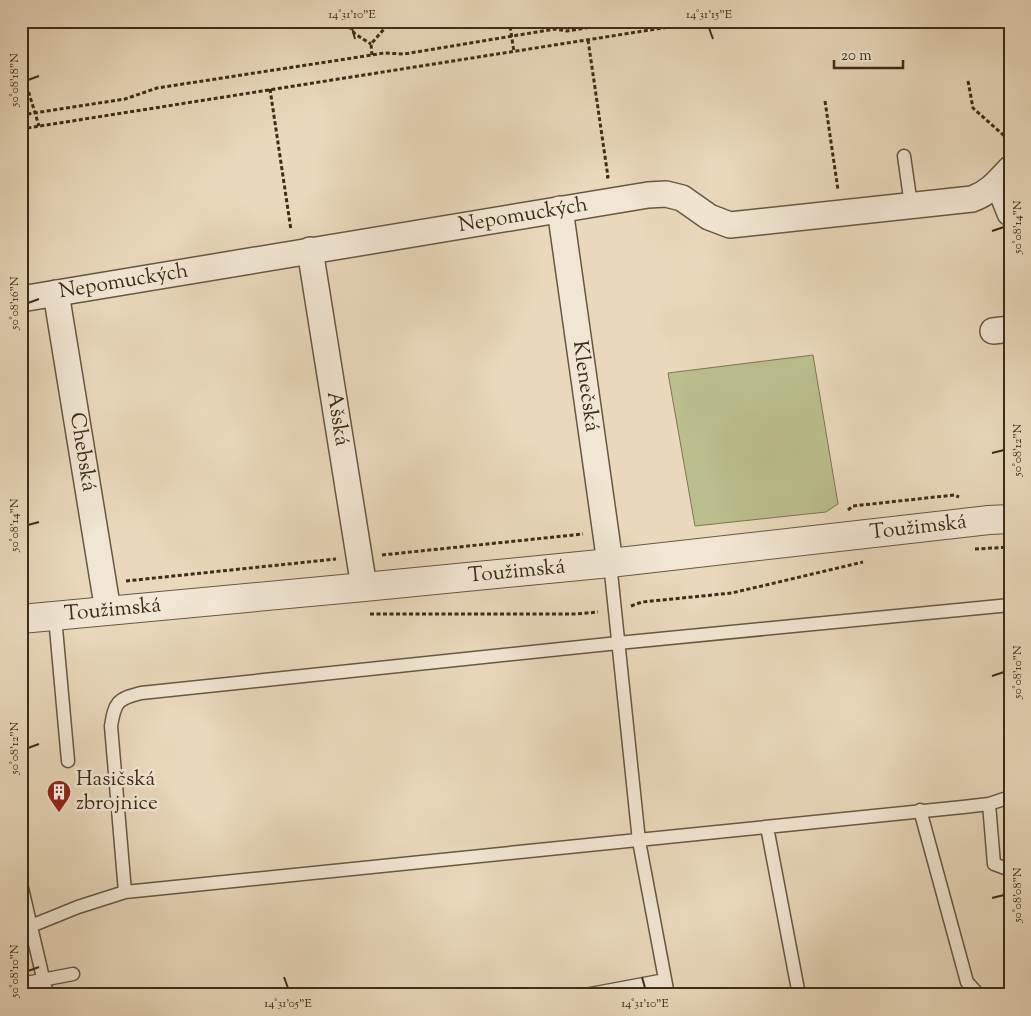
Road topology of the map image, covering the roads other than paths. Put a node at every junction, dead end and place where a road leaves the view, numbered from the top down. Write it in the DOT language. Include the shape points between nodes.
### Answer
graph roads {
  1 [pos="904,156"];
  2 [pos="1004,176"];
  3 [pos="911,205"];
  4 [pos="560,209"];
  5 [pos="1010,214"];
  6 [pos="299,240"];
  7 [pos="56,293"];
  8 [pos="21,299"];
  9 [pos="1010,519"];
  10 [pos="610,563"];
  11 [pos="363,601"];
  12 [pos="1010,605"];
  13 [pos="108,611"];
  14 [pos="54,616"];
  15 [pos="21,619"];
  16 [pos="618,643"];
  17 [pos="68,761"];
  18 [pos="1010,797"];
  19 [pos="988,804"];
  20 [pos="920,810"];
  21 [pos="767,827"];
  22 [pos="639,841"];
  23 [pos="1010,870"];
  24 [pos="21,884"];
  25 [pos="125,892"];
  26 [pos="31,926"];
  27 [pos="73,974"];
  28 [pos="43,980"];
  29 [pos="665,980"];
  30 [pos="21,984"];
  31 [pos="47,995"];
  32 [pos="585,995"];
  33 [pos="668,995"];
  34 [pos="799,995"];
  35 [pos="979,995"];
  1 -- 3 [label="lane"];
  2 -- 3 [label="street, Nepomuckých" via="982,196"];
  2 -- 5 [label="street"];
  3 -- 4 [label="street, Nepomuckých" via="730,225 709,217 682,198 666,194"];
  4 -- 6 [label="street, Nepomuckých"];
  4 -- 10 [label="street, Klenečská"];
  6 -- 7 [label="street, Nepomuckých"];
  6 -- 11 [label="street, Ašská" via="359,557"];
  7 -- 8 [label="street, Nepomuckých"];
  7 -- 13 [label="street, Chebská"];
  9 -- 10 [label="street, Toužimská"];
  10 -- 11 [label="street, Toužimská"];
  10 -- 16 [label="lane"];
  11 -- 13 [label="street, Toužimská"];
  12 -- 16 [label="lane"];
  13 -- 14 [label="street, Toužimská"];
  14 -- 15 [label="street, Toužimská"];
  14 -- 17 [label="lane"];
  16 -- 22 [label="lane"];
  16 -- 25 [label="lane" via="141,693 122,698 114,707 111,726"];
  18 -- 19 [label="lane"];
  19 -- 20 [label="lane"];
  19 -- 23 [label="lane" via="994,864"];
  20 -- 21 [label="lane"];
  20 -- 35 [label="lane" via="967,982"];
  21 -- 22 [label="lane"];
  21 -- 34 [label="lane"];
  22 -- 25 [label="lane"];
  22 -- 29 [label="lane"];
  24 -- 26 [label="lane"];
  25 -- 26 [label="lane"];
  26 -- 28 [label="lane"];
  27 -- 28 [label="lane"];
  28 -- 30 [label="lane"];
  28 -- 31 [label="lane"];
  29 -- 32 [label="lane"];
  29 -- 33 [label="lane"];
}
